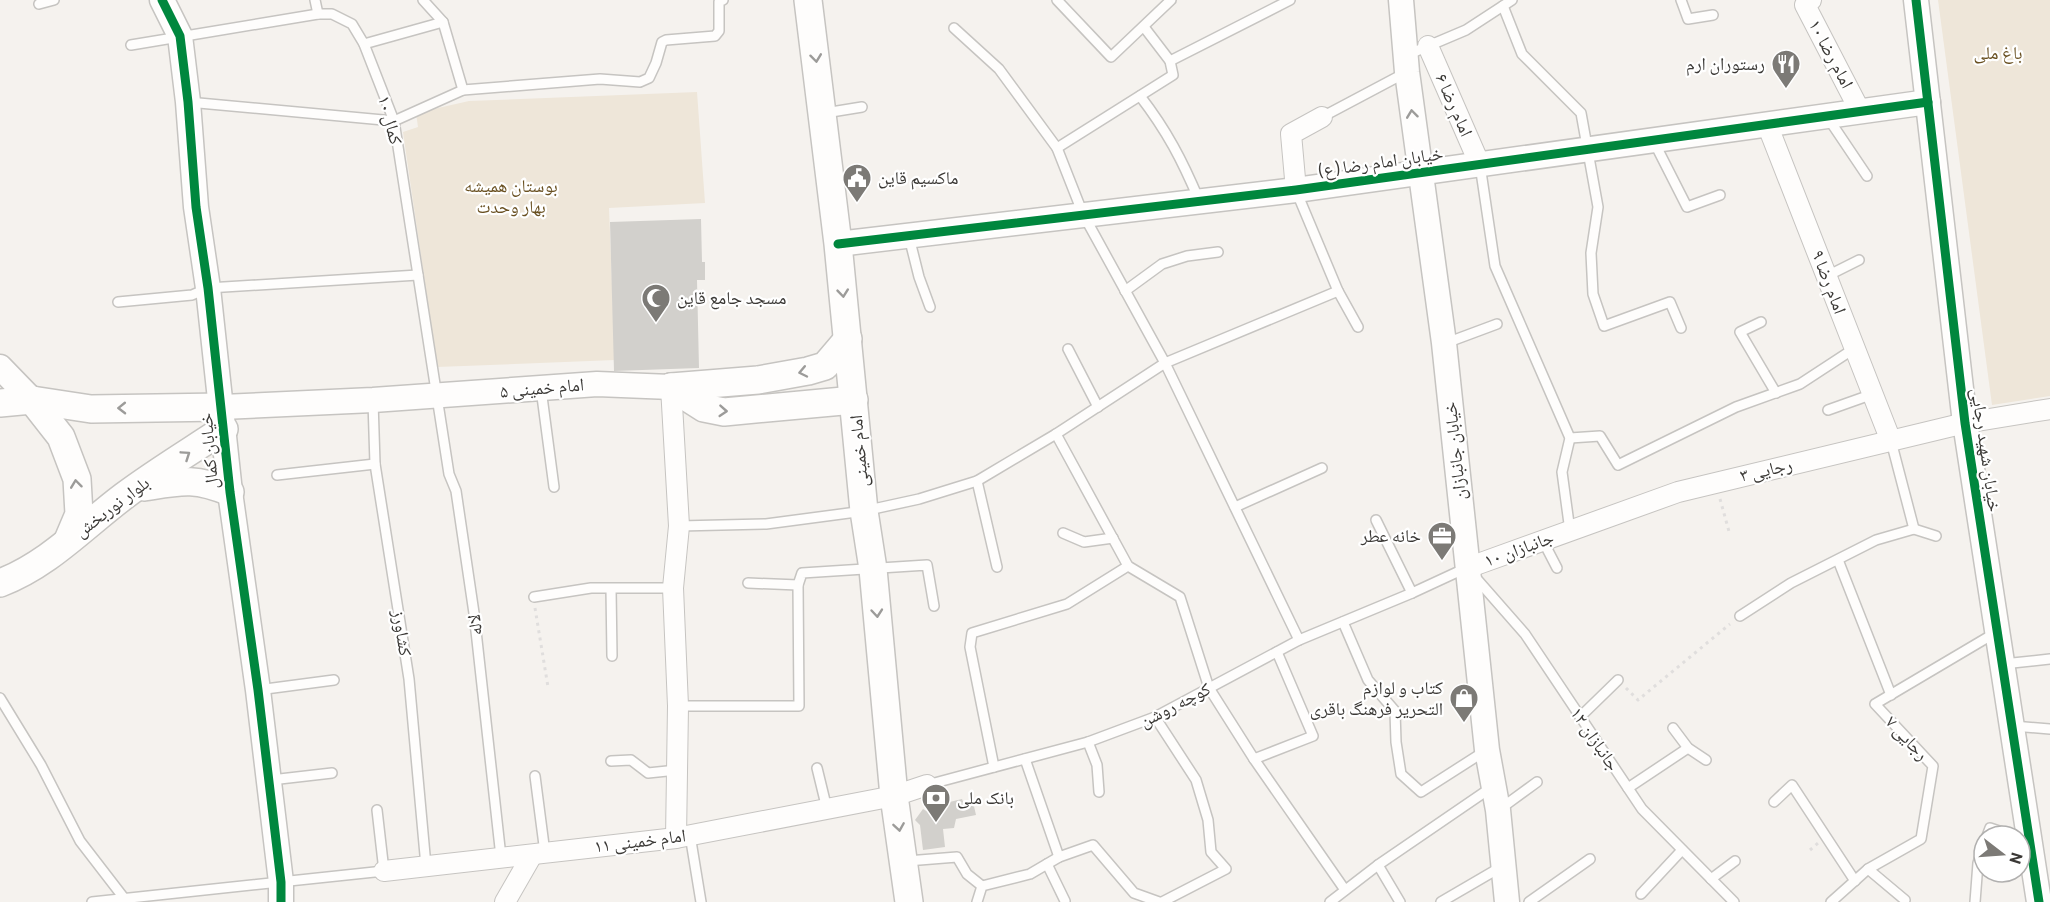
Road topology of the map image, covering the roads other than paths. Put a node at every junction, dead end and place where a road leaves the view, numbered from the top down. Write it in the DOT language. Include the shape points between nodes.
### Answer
graph roads {
  1 [pos="54,0"];
  2 [pos="162,0"];
  3 [pos="315,0"];
  4 [pos="423,0"];
  5 [pos="723,0"];
  6 [pos="808,0"];
  7 [pos="1057,0"];
  8 [pos="1171,0"];
  9 [pos="1401,0"];
  10 [pos="1681,0"];
  11 [pos="1811,0"];
  12 [pos="1916,0"];
  13 [pos="1284,1"];
  14 [pos="1508,3"];
  15 [pos="39,4"];
  16 [pos="318,14"];
  17 [pos="1713,15"];
  18 [pos="443,22"];
  19 [pos="1144,27"];
  20 [pos="954,28"];
  21 [pos="180,36"];
  22 [pos="364,44"];
  23 [pos="131,45"];
  24 [pos="1428,46"];
  25 [pos="1170,61"];
  26 [pos="1406,64"];
  27 [pos="463,90"];
  28 [pos="1140,96"];
  29 [pos="188,102"];
  30 [pos="1928,102"];
  31 [pos="862,108"];
  32 [pos="1860,111"];
  33 [pos="823,113"];
  34 [pos="1827,116"];
  35 [pos="1322,117"];
  36 [pos="394,121"];
  37 [pos="1767,124"];
  38 [pos="1653,140"];
  39 [pos="1057,148"];
  40 [pos="1587,149"];
  41 [pos="1480,165"];
  42 [pos="1420,172"];
  43 [pos="1867,176"];
  44 [pos="1296,190"];
  45 [pos="1720,195"];
  46 [pos="1199,201"];
  47 [pos="1083,214"];
  48 [pos="909,235"];
  49 [pos="837,244"];
  50 [pos="1218,252"];
  51 [pos="1859,260"];
  52 [pos="418,275"];
  53 [pos="1827,276"];
  54 [pos="208,288"];
  55 [pos="1125,291"];
  56 [pos="1338,291"];
  57 [pos="118,302"];
  58 [pos="930,307"];
  59 [pos="1761,322"];
  60 [pos="1497,324"];
  61 [pos="1358,327"];
  62 [pos="1681,328"];
  63 [pos="848,339"];
  64 [pos="1444,343"];
  65 [pos="1855,348"];
  66 [pos="1068,349"];
  67 [pos="1165,363"];
  68 [pos="0,367"];
  69 [pos="671,387"];
  70 [pos="541,389"];
  71 [pos="1776,393"];
  72 [pos="1873,394"];
  73 [pos="436,396"];
  74 [pos="32,400"];
  75 [pos="373,400"];
  76 [pos="854,400"];
  77 [pos="0,403"];
  78 [pos="1098,407"];
  79 [pos="2050,409"];
  80 [pos="1828,410"];
  81 [pos="223,418"];
  82 [pos="1965,423"];
  83 [pos="1056,434"];
  84 [pos="1570,438"];
  85 [pos="1891,441"];
  86 [pos="375,464"];
  87 [pos="1322,468"];
  88 [pos="277,475"];
  89 [pos="977,481"];
  90 [pos="554,487"];
  91 [pos="136,488"];
  92 [pos="230,492"];
  93 [pos="1235,507"];
  94 [pos="864,511"];
  95 [pos="1376,520"];
  96 [pos="679,526"];
  97 [pos="1914,529"];
  98 [pos="1570,531"];
  99 [pos="1063,533"];
  100 [pos="1936,536"];
  101 [pos="1113,538"];
  102 [pos="68,540"];
  103 [pos="1543,541"];
  104 [pos="1838,560"];
  105 [pos="1128,566"];
  106 [pos="997,567"];
  107 [pos="1467,568"];
  108 [pos="1557,568"];
  109 [pos="873,569"];
  110 [pos="0,583"];
  111 [pos="748,583"];
  112 [pos="798,585"];
  113 [pos="673,588"];
  114 [pos="611,589"];
  115 [pos="1412,593"];
  116 [pos="534,597"];
  117 [pos="934,606"];
  118 [pos="1740,616"];
  119 [pos="1343,622"];
  120 [pos="1996,632"];
  121 [pos="1299,640"];
  122 [pos="1277,652"];
  123 [pos="612,656"];
  124 [pos="2050,659"];
  125 [pos="2001,664"];
  126 [pos="334,680"];
  127 [pos="1618,680"];
  128 [pos="1209,688"];
  129 [pos="258,690"];
  130 [pos="1891,695"];
  131 [pos="0,698"];
  132 [pos="678,706"];
  133 [pos="1155,717"];
  134 [pos="1580,717"];
  135 [pos="2010,726"];
  136 [pos="1673,728"];
  137 [pos="2050,729"];
  138 [pos="1088,742"];
  139 [pos="1688,748"];
  140 [pos="1487,750"];
  141 [pos="1025,759"];
  142 [pos="1254,759"];
  143 [pos="610,760"];
  144 [pos="1706,760"];
  145 [pos="994,767"];
  146 [pos="817,768"];
  147 [pos="677,770"];
  148 [pos="332,773"];
  149 [pos="535,776"];
  150 [pos="268,781"];
  151 [pos="1538,782"];
  152 [pos="927,785"];
  153 [pos="1494,786"];
  154 [pos="1628,788"];
  155 [pos="1099,792"];
  156 [pos="894,796"];
  157 [pos="1774,802"];
  158 [pos="826,809"];
  159 [pos="377,810"];
  160 [pos="1498,810"];
  161 [pos="2020,824"];
  162 [pos="683,837"];
  163 [pos="1682,850"];
  164 [pos="538,854"];
  165 [pos="501,857"];
  166 [pos="1059,857"];
  167 [pos="1590,859"];
  168 [pos="1735,861"];
  169 [pos="904,862"];
  170 [pos="1047,864"];
  171 [pos="1378,865"];
  172 [pos="426,866"];
  173 [pos="1502,867"];
  174 [pos="1868,869"];
  175 [pos="384,871"];
  176 [pos="2032,877"];
  177 [pos="1711,879"];
  178 [pos="1855,881"];
  179 [pos="1976,884"];
  180 [pos="982,886"];
  181 [pos="1345,890"];
  182 [pos="281,892"];
  183 [pos="1641,894"];
  184 [pos="126,900"];
  185 [pos="1905,900"];
  186 [pos="1065,901"];
  187 [pos="92,902"];
  188 [pos="505,902"];
  189 [pos="701,902"];
  190 [pos="909,902"];
  191 [pos="977,902"];
  192 [pos="1161,902"];
  193 [pos="1330,902"];
  194 [pos="1400,902"];
  195 [pos="1441,902"];
  196 [pos="1507,902"];
  197 [pos="1529,902"];
  198 [pos="1734,902"];
  199 [pos="1831,902"];
  200 [pos="1975,902"];
  201 [pos="2039,902"];
  1 -- 15 [label="lane"];
  2 -- 21 [label="street, خیابان کمال"];
  3 -- 16 [label="lane"];
  4 -- 18 [label="lane"];
  5 -- 27 [label="lane" via="719,2 719,31 715,36 662,42 649,78 639,82 600,79"];
  6 -- 33 [label="main road, امام خمینی, one-way"];
  7 -- 19 [label="lane" via="1111,57"];
  8 -- 19 [label="lane"];
  9 -- 26 [label="street, خیابان جانبازان"];
  10 -- 17 [label="lane" via="1688,19"];
  11 -- 32 [label="street, امام رضا ۱۰" via="1805,5"];
  12 -- 30 [label="street, خیابان شهید رجایی"];
  13 -- 25 [label="lane"];
  14 -- 24 [label="lane" via="1466,30"];
  14 -- 40 [label="lane" via="1522,54 1581,113"];
  16 -- 21 [label="lane, کمال ۱۰"];
  16 -- 22 [label="lane, کمال ۱۰" via="332,14 352,24"];
  18 -- 22 [label="lane"];
  18 -- 27 [label="lane"];
  19 -- 25 [label="lane"];
  20 -- 39 [label="lane" via="999,69"];
  21 -- 23 [label="lane, کمال ۱۰"];
  21 -- 29 [label="street, خیابان کمال"];
  22 -- 36 [label="lane, کمال ۱۰"];
  24 -- 26 [label="lane"];
  24 -- 41 [label="street, امام رضا ۶"];
  25 -- 28 [label="lane" via="1173,75"];
  26 -- 35 [label="lane"];
  42 -- 26 [label="street, خیابان جانبازان, one-way"];
  27 -- 36 [label="lane"];
  28 -- 39 [label="lane"];
  28 -- 46 [label="lane" via="1162,124"];
  29 -- 36 [label="lane"];
  29 -- 54 [label="street, خیابان کمال" via="196,207"];
  30 -- 32 [label="street, خیابان امام رضا (ع)"];
  30 -- 82 [label="street, خیابان شهید رجایی"];
  31 -- 33 [label="lane"];
  32 -- 34 [label="street, خیابان امام رضا (ع)"];
  33 -- 49 [label="main road, امام خمینی"];
  34 -- 37 [label="street, خیابان امام رضا (ع)"];
  34 -- 43 [label="lane"];
  35 -- 44 [label="street" via="1291,134"];
  36 -- 52 [label="lane, کمال ۱۰"];
  37 -- 38 [label="street, خیابان امام رضا (ع)"];
  37 -- 53 [label="street, امام رضا ۹"];
  38 -- 40 [label="street, خیابان امام رضا (ع)"];
  38 -- 45 [label="lane" via="1687,207"];
  39 -- 47 [label="lane"];
  40 -- 41 [label="street, خیابان امام رضا (ع)"];
  40 -- 62 [label="lane" via="1598,207 1591,253 1593,294 1604,326 1670,302"];
  41 -- 42 [label="street, خیابان امام رضا (ع)"];
  41 -- 84 [label="lane" via="1495,266"];
  42 -- 44 [label="street, خیابان امام رضا (ع)"];
  42 -- 64 [label="street, خیابان جانبازان"];
  44 -- 46 [label="street, خیابان امام رضا (ع)"];
  44 -- 56 [label="lane"];
  46 -- 47 [label="street, خیابان امام رضا (ع)"];
  47 -- 48 [label="street, خیابان امام رضا (ع)"];
  47 -- 55 [label="lane"];
  48 -- 49 [label="street, خیابان امام رضا (ع)"];
  48 -- 58 [label="lane"];
  49 -- 63 [label="main road, امام خمینی, one-way"];
  50 -- 55 [label="lane" via="1162,264"];
  51 -- 53 [label="lane"];
  52 -- 54 [label="lane"];
  52 -- 73 [label="lane, کمال ۱۰"];
  53 -- 65 [label="street, امام رضا ۹"];
  54 -- 57 [label="lane" via="192,295"];
  54 -- 81 [label="street, خیابان کمال"];
  55 -- 67 [label="lane"];
  56 -- 61 [label="lane"];
  56 -- 67 [label="lane"];
  59 -- 71 [label="lane" via="1740,332"];
  60 -- 64 [label="lane"];
  63 -- 69 [label="main road, one-way" via="825,366 808,372 758,381"];
  63 -- 76 [label="main road, امام خمینی"];
  64 -- 107 [label="street, خیابان جانبازان"];
  65 -- 71 [label="lane" via="1800,384"];
  65 -- 72 [label="street, امام رضا ۹"];
  66 -- 78 [label="lane"];
  67 -- 78 [label="lane"];
  67 -- 93 [label="lane"];
  68 -- 74 [label="street"];
  69 -- 70 [label="street, امام خمینی ۵" via="597,384"];
  69 -- 76 [label="main road, one-way" via="704,408 724,412"];
  69 -- 96 [label="street"];
  70 -- 73 [label="street, امام خمینی ۵"];
  70 -- 90 [label="lane"];
  71 -- 84 [label="lane" via="1736,407 1618,465 1600,436"];
  72 -- 80 [label="lane"];
  72 -- 85 [label="street, امام رضا ۹"];
  73 -- 75 [label="street, امام خمینی ۵"];
  73 -- 165 [label="lane, لاله" via="471,591"];
  74 -- 77 [label="main road"];
  81 -- 74 [label="main road, one-way" via="91,409"];
  102 -- 74 [label="main road, one-way" via="79,514 77,479 61,436"];
  75 -- 81 [label="street, امام خمینی ۵"];
  75 -- 86 [label="lane, کشاورز"];
  76 -- 94 [label="main road, امام خمینی"];
  78 -- 83 [label="lane"];
  79 -- 82 [label="street, رجایی ۳"];
  91 -- 81 [label="main road, بلوار نوربخش, one-way"];
  81 -- 92 [label="street, خیابان کمال"];
  82 -- 85 [label="street, رجایی ۳"];
  82 -- 120 [label="street, خیابان شهید رجایی"];
  83 -- 89 [label="lane"];
  83 -- 101 [label="lane"];
  84 -- 98 [label="lane" via="1562,472"];
  85 -- 97 [label="lane"];
  85 -- 98 [label="street, رجایی ۳" via="1678,492"];
  86 -- 88 [label="lane"];
  86 -- 172 [label="lane, کشاورز" via="409,679"];
  87 -- 93 [label="lane"];
  89 -- 94 [label="lane"];
  89 -- 106 [label="lane"];
  91 -- 92 [label="main road" via="190,480"];
  91 -- 102 [label="main road, بلوار نوربخش"];
  92 -- 129 [label="street, خیابان کمال"];
  93 -- 121 [label="lane"];
  94 -- 96 [label="lane" via="766,524"];
  94 -- 109 [label="main road, امام خمینی"];
  95 -- 115 [label="lane"];
  96 -- 113 [label="street"];
  97 -- 100 [label="lane"];
  97 -- 104 [label="lane" via="1876,540"];
  98 -- 103 [label="street, جانبازان ۱۰"];
  99 -- 101 [label="lane" via="1084,542"];
  101 -- 105 [label="lane"];
  102 -- 110 [label="main road, بلوار نوربخش" via="45,560"];
  103 -- 107 [label="street, جانبازان ۱۰"];
  103 -- 108 [label="lane"];
  104 -- 118 [label="lane" via="1791,583"];
  104 -- 130 [label="lane"];
  105 -- 128 [label="lane" via="1180,597"];
  105 -- 145 [label="lane" via="1067,604 972,633 970,647"];
  107 -- 115 [label="lane, کوچه روشن"];
  107 -- 134 [label="lane, جانبازان ۱۲" via="1525,634"];
  107 -- 140 [label="street, خیابان جانبازان"];
  109 -- 112 [label="lane" via="801,573"];
  109 -- 117 [label="lane" via="927,565"];
  109 -- 156 [label="main road, امام خمینی, one-way"];
  111 -- 112 [label="lane"];
  112 -- 132 [label="lane" via="799,706"];
  113 -- 114 [label="lane"];
  113 -- 132 [label="street"];
  114 -- 116 [label="lane" via="591,588"];
  114 -- 123 [label="lane"];
  115 -- 119 [label="lane, کوچه روشن"];
  119 -- 121 [label="lane, کوچه روشن"];
  119 -- 140 [label="lane" via="1368,680 1395,711 1401,774 1421,792"];
  120 -- 125 [label="street, خیابان شهید رجایی"];
  120 -- 130 [label="lane, رجایی ۷"];
  121 -- 122 [label="lane, کوچه روشن"];
  122 -- 128 [label="lane, کوچه روشن"];
  122 -- 142 [label="lane" via="1313,736"];
  124 -- 125 [label="lane"];
  125 -- 135 [label="street, خیابان شهید رجایی"];
  126 -- 129 [label="lane"];
  127 -- 134 [label="lane"];
  128 -- 133 [label="lane, کوچه روشن"];
  128 -- 142 [label="lane"];
  129 -- 150 [label="street, خیابان کمال"];
  130 -- 174 [label="lane, رجایی ۷" via="1875,704 1933,766 1921,839"];
  131 -- 184 [label="lane" via="41,765 80,841"];
  132 -- 147 [label="street"];
  133 -- 138 [label="lane, کوچه روشن"];
  133 -- 192 [label="lane" via="1196,780 1208,820 1211,852 1226,869"];
  134 -- 154 [label="lane, جانبازان ۱۲"];
  135 -- 137 [label="lane"];
  135 -- 161 [label="street, خیابان شهید رجایی"];
  136 -- 139 [label="lane"];
  138 -- 141 [label="lane, کوچه روشن"];
  138 -- 155 [label="lane" via="1097,765"];
  139 -- 144 [label="lane"];
  139 -- 154 [label="lane"];
  140 -- 153 [label="street, خیابان جانبازان"];
  141 -- 145 [label="lane, کوچه روشن"];
  141 -- 166 [label="lane"];
  142 -- 181 [label="lane"];
  143 -- 147 [label="lane" via="631,760 648,773"];
  145 -- 152 [label="lane, کوچه روشن"];
  146 -- 158 [label="lane"];
  147 -- 162 [label="street"];
  148 -- 150 [label="lane"];
  149 -- 164 [label="lane"];
  150 -- 182 [label="street, خیابان کمال"];
  151 -- 160 [label="lane"];
  152 -- 156 [label="street, امام خمینی ۱۱"];
  153 -- 160 [label="street, خیابان جانبازان"];
  153 -- 171 [label="lane"];
  154 -- 163 [label="lane, جانبازان ۱۲" via="1642,809"];
  156 -- 158 [label="street, امام خمینی ۱۱"];
  156 -- 169 [label="main road, امام خمینی, one-way"];
  157 -- 178 [label="lane" via="1792,785"];
  158 -- 162 [label="street, امام خمینی ۱۱"];
  159 -- 175 [label="lane"];
  160 -- 173 [label="street, خیابان جانبازان"];
  162 -- 164 [label="street, امام خمینی ۱۱"];
  162 -- 189 [label="lane"];
  163 -- 177 [label="lane, جانبازان ۱۲"];
  163 -- 183 [label="lane"];
  164 -- 165 [label="street, امام خمینی ۱۱"];
  164 -- 188 [label="street"];
  165 -- 172 [label="street, امام خمینی ۱۱"];
  166 -- 170 [label="lane"];
  166 -- 192 [label="lane" via="1093,845 1134,893"];
  167 -- 197 [label="lane"];
  168 -- 177 [label="lane"];
  169 -- 180 [label="lane" via="957,857"];
  169 -- 190 [label="main road, امام خمینی"];
  170 -- 180 [label="lane" via="1030,874"];
  170 -- 186 [label="lane"];
  171 -- 181 [label="lane"];
  171 -- 194 [label="lane"];
  172 -- 175 [label="street, امام خمینی ۱۱"];
  173 -- 195 [label="lane"];
  173 -- 196 [label="street, خیابان جانبازان"];
  174 -- 178 [label="lane, رجایی ۷"];
  174 -- 185 [label="lane"];
  175 -- 182 [label="lane"];
  176 -- 201 [label="street, خیابان شهید رجایی"];
  177 -- 198 [label="lane, جانبازان ۱۲"];
  178 -- 199 [label="lane, رجایی ۷"];
  179 -- 200 [label="lane"];
  180 -- 191 [label="lane"];
  181 -- 193 [label="lane"];
  182 -- 184 [label="lane" via="160,895"];
  184 -- 187 [label="lane"];
}
